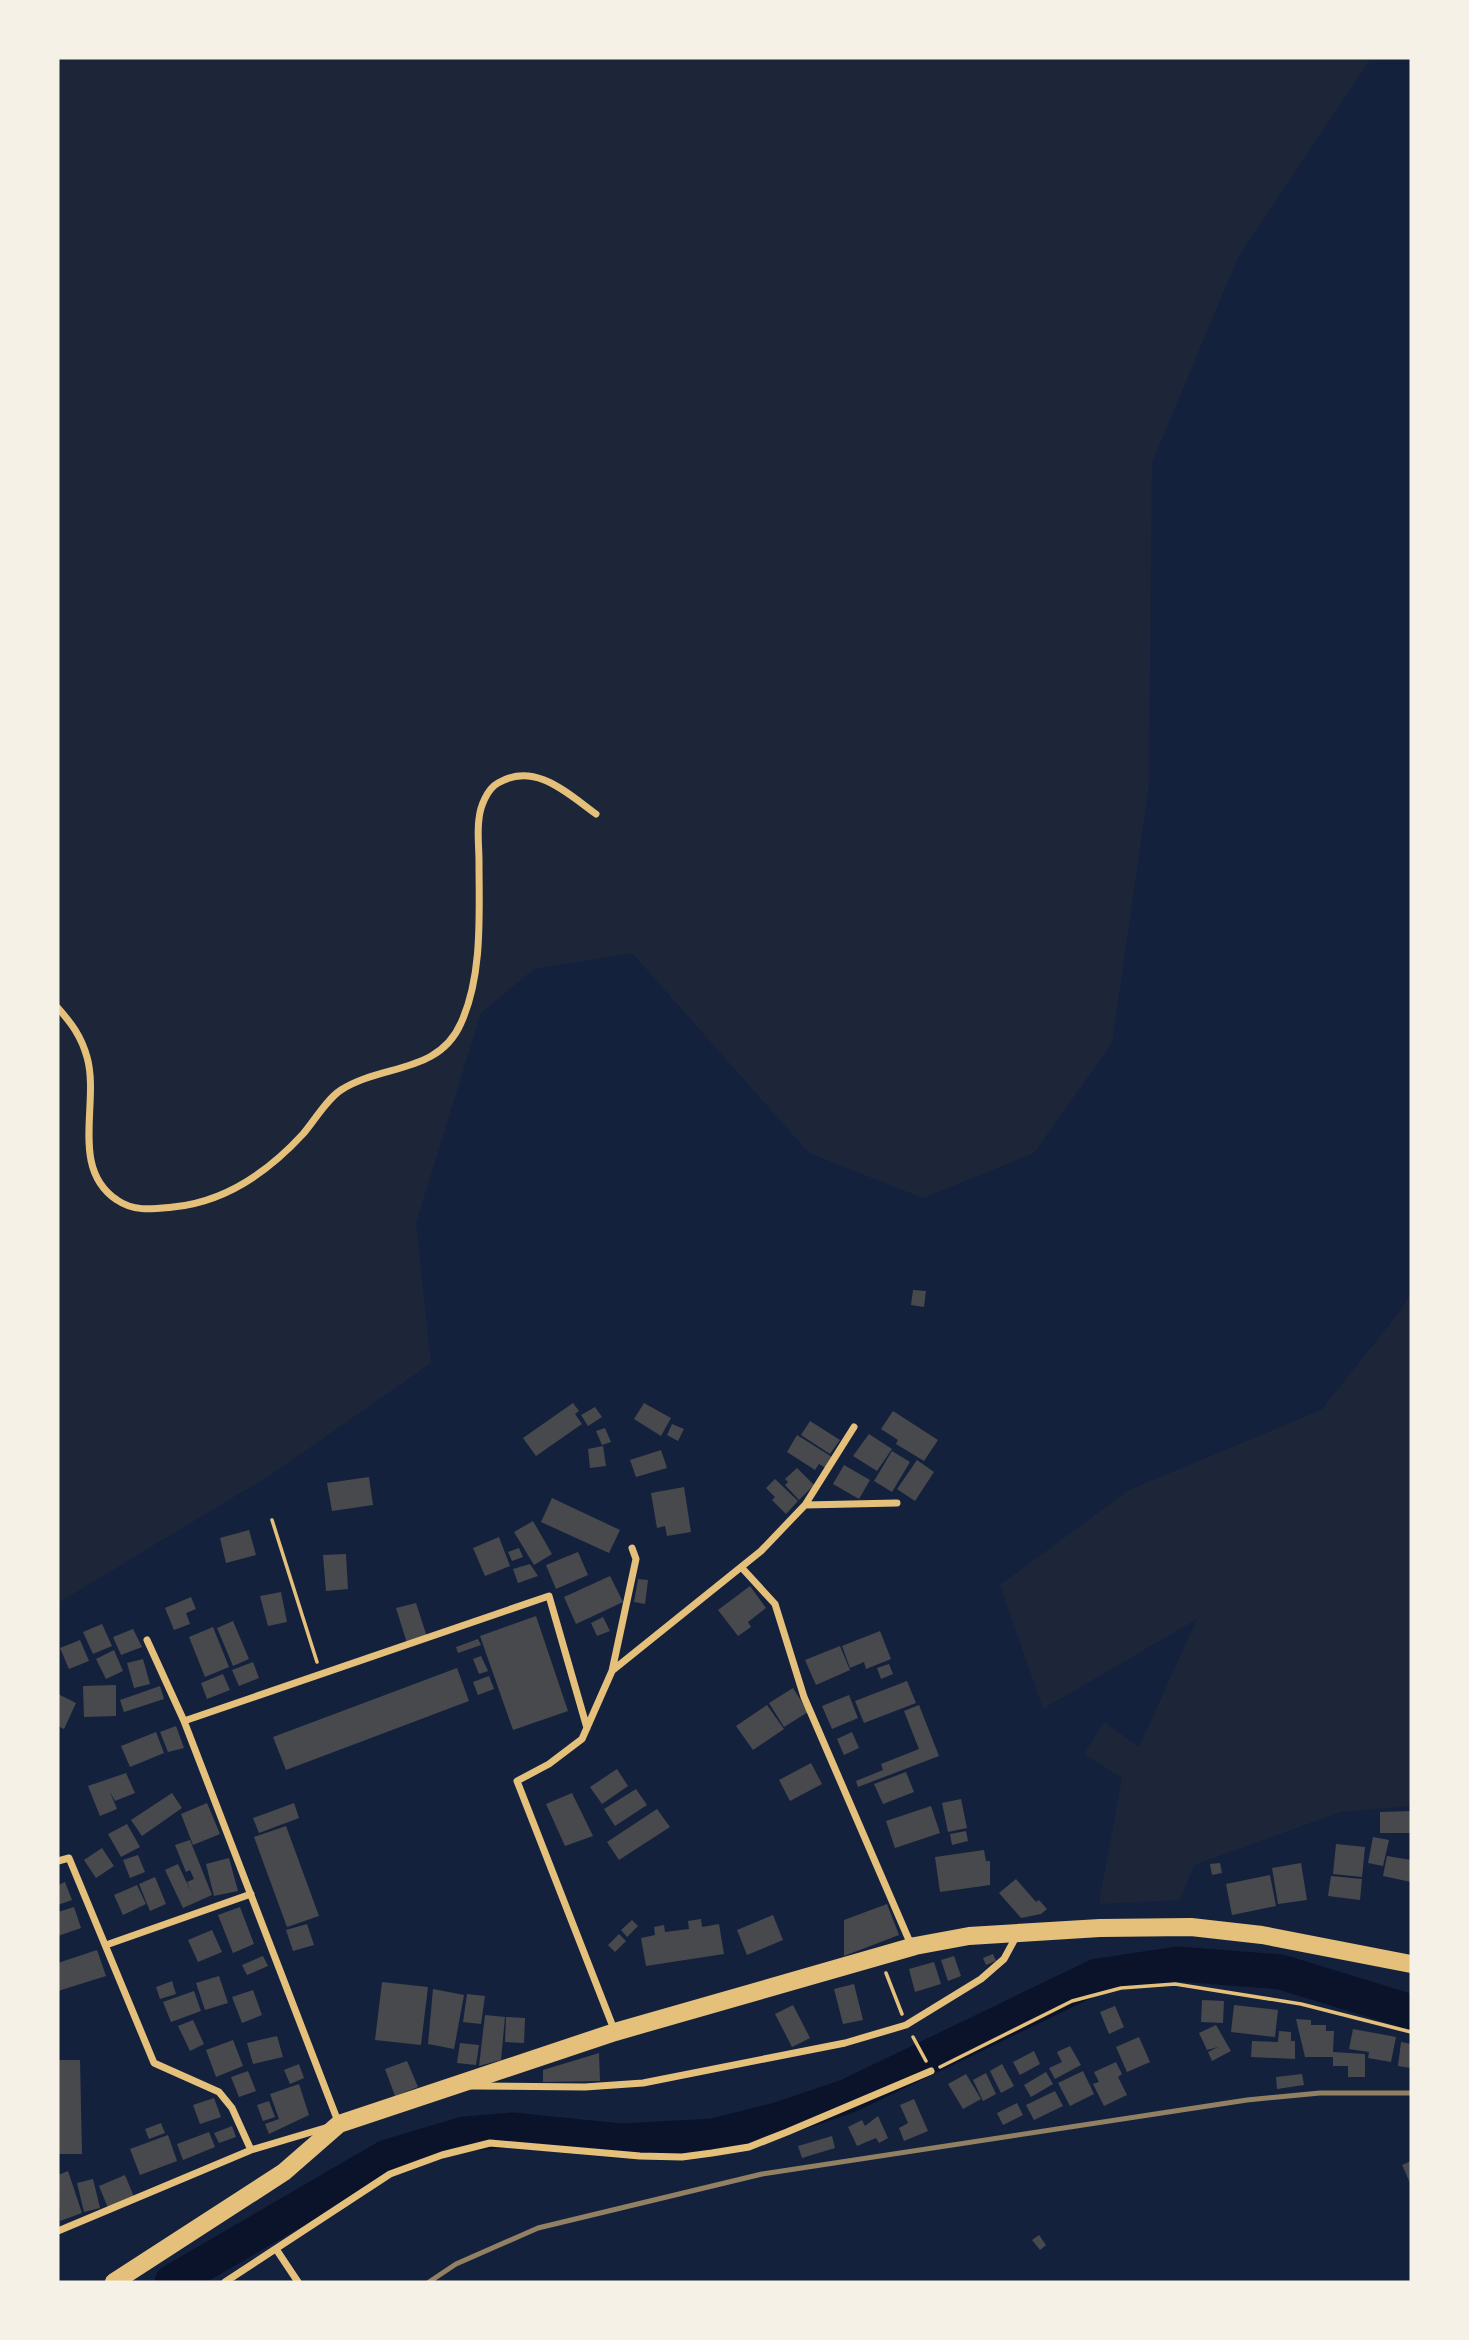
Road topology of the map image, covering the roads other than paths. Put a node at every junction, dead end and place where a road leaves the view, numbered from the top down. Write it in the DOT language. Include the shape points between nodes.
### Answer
graph roads {
  1 [pos="596,814"];
  2 [pos="58,1008"];
  3 [pos="854,1427"];
  4 [pos="897,1503"];
  5 [pos="805,1505"];
  6 [pos="632,1548"];
  7 [pos="742,1568"];
  8 [pos="147,1640"];
  9 [pos="612,1671"];
  10 [pos="184,1721"];
  11 [pos="587,1728"];
  12 [pos="58,1861"];
  13 [pos="251,1894"];
  14 [pos="1017,1934"];
  15 [pos="106,1945"];
  16 [pos="912,1948"];
  17 [pos="1411,1964"];
  18 [pos="615,2032"];
  19 [pos="931,2071"];
  20 [pos="445,2086"];
  21 [pos="339,2124"];
  22 [pos="251,2150"];
  23 [pos="58,2231"];
  24 [pos="276,2249"];
  25 [pos="114,2282"];
  26 [pos="225,2282"];
  27 [pos="298,2282"];
  1 -- 2 [label="street" via="557,786 531,775 498,783 488,793 479,818 473,983 461,1024 447,1046 434,1057 363,1078 338,1091 263,1172 227,1194 144,1210 118,1202 102,1188 91,1168 88,1060 78,1031"];
  3 -- 5 [label="street"];
  4 -- 5 [label="street"];
  5 -- 7 [label="street"];
  6 -- 9 [label="street" via="636,1559"];
  7 -- 9 [label="street"];
  7 -- 16 [label="street" via="775,1604 804,1697"];
  8 -- 10 [label="street"];
  9 -- 11 [label="street"];
  10 -- 11 [label="street" via="549,1596"];
  10 -- 13 [label="street"];
  11 -- 18 [label="street" via="582,1739 517,1782"];
  12 -- 15 [label="street" via="69,1858"];
  13 -- 15 [label="street"];
  13 -- 21 [label="street"];
  14 -- 16 [label="highway" via="969,1936"];
  14 -- 17 [label="highway" via="1191,1927 1262,1935"];
  14 -- 20 [label="street" via="1004,1959 981,1979 906,2025 845,2043 643,2083"];
  15 -- 22 [label="street" via="154,2063 219,2092 232,2108"];
  16 -- 18 [label="highway"];
  18 -- 20 [label="highway"];
  19 -- 24 [label="street" via="749,2147 682,2157 490,2143 442,2155 390,2174"];
  20 -- 21 [label="highway"];
  21 -- 22 [label="street"];
  21 -- 25 [label="highway" via="284,2172"];
  22 -- 23 [label="street"];
  24 -- 26 [label="street"];
  24 -- 27 [label="street"];
}
